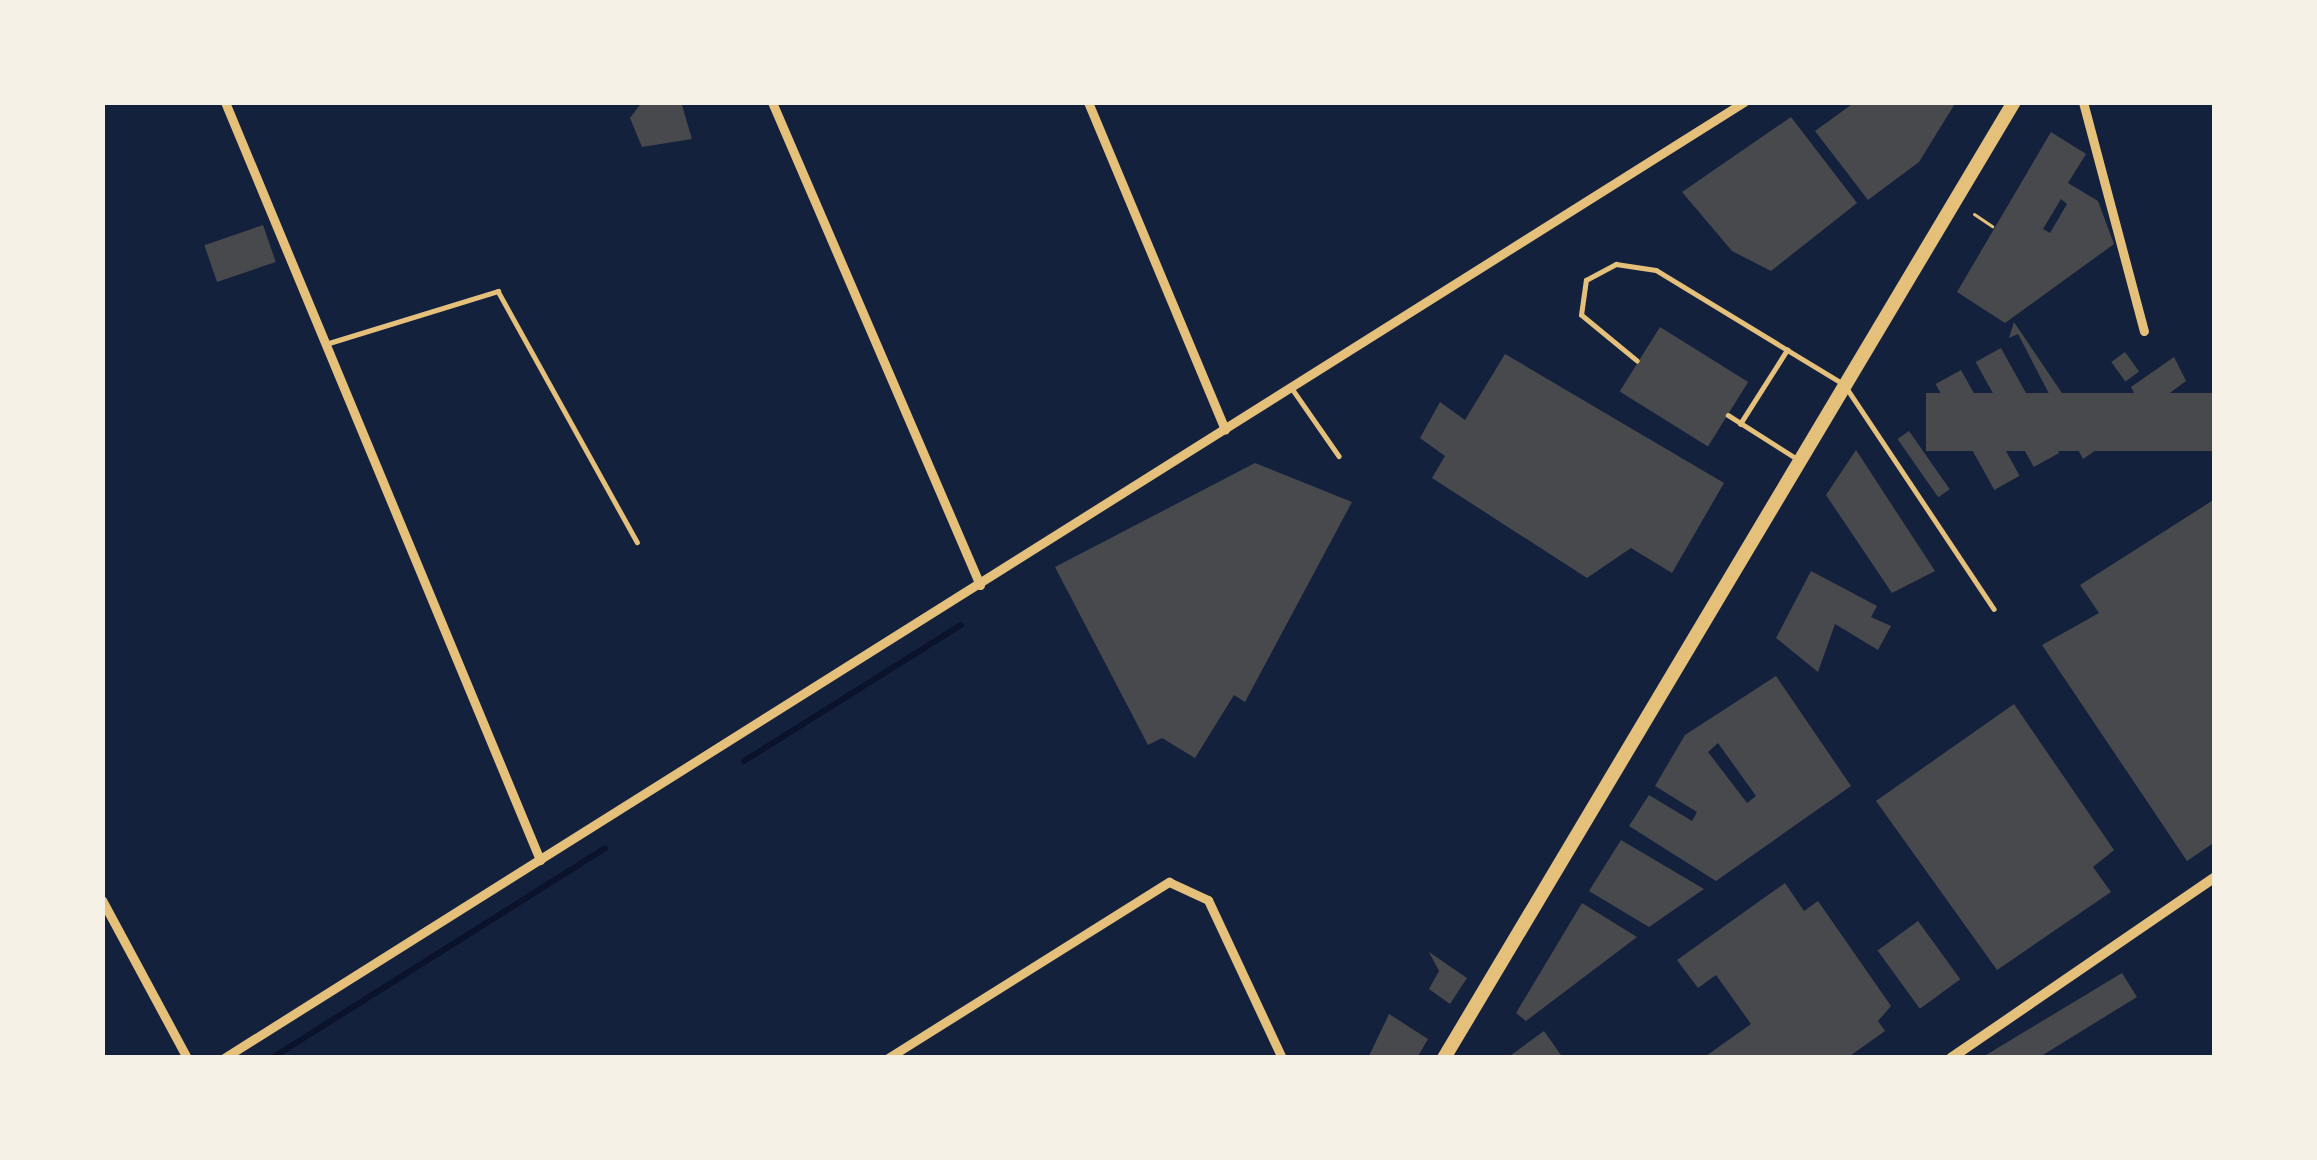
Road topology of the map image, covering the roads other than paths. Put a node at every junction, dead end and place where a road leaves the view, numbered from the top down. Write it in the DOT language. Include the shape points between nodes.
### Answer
graph roads {
  1 [pos="225,102"];
  2 [pos="772,102"];
  3 [pos="1088,102"];
  4 [pos="1744,102"];
  5 [pos="2014,102"];
  6 [pos="2083,102"];
  7 [pos="2144,331"];
  8 [pos="325,344"];
  9 [pos="1787,350"];
  10 [pos="1637,361"];
  11 [pos="1845,386"];
  12 [pos="1291,387"];
  13 [pos="1728,415"];
  14 [pos="1740,424"];
  15 [pos="1225,430"];
  16 [pos="1339,456"];
  17 [pos="1800,461"];
  18 [pos="637,542"];
  19 [pos="980,585"];
  20 [pos="1994,609"];
  21 [pos="540,860"];
  22 [pos="2215,877"];
  23 [pos="102,900"];
  24 [pos="187,1058"];
  25 [pos="224,1058"];
  26 [pos="888,1058"];
  27 [pos="1282,1058"];
  28 [pos="1444,1058"];
  29 [pos="1951,1058"];
  1 -- 8 [label="street"];
  2 -- 19 [label="street"];
  3 -- 15 [label="street"];
  4 -- 12 [label="street"];
  5 -- 11 [label="main road"];
  6 -- 7 [label="street"];
  8 -- 18 [label="lane" via="498,291"];
  8 -- 21 [label="street"];
  9 -- 10 [label="lane" via="1656,270 1616,264 1586,280 1581,315"];
  9 -- 11 [label="lane"];
  9 -- 14 [label="lane"];
  11 -- 17 [label="main road"];
  11 -- 20 [label="lane"];
  12 -- 15 [label="street"];
  12 -- 16 [label="lane"];
  13 -- 14 [label="lane"];
  14 -- 17 [label="lane"];
  15 -- 19 [label="street"];
  17 -- 28 [label="main road"];
  19 -- 21 [label="street"];
  21 -- 25 [label="street"];
  22 -- 29 [label="street"];
  23 -- 24 [label="street"];
  26 -- 27 [label="street" via="1169,881 1208,900"];
}
